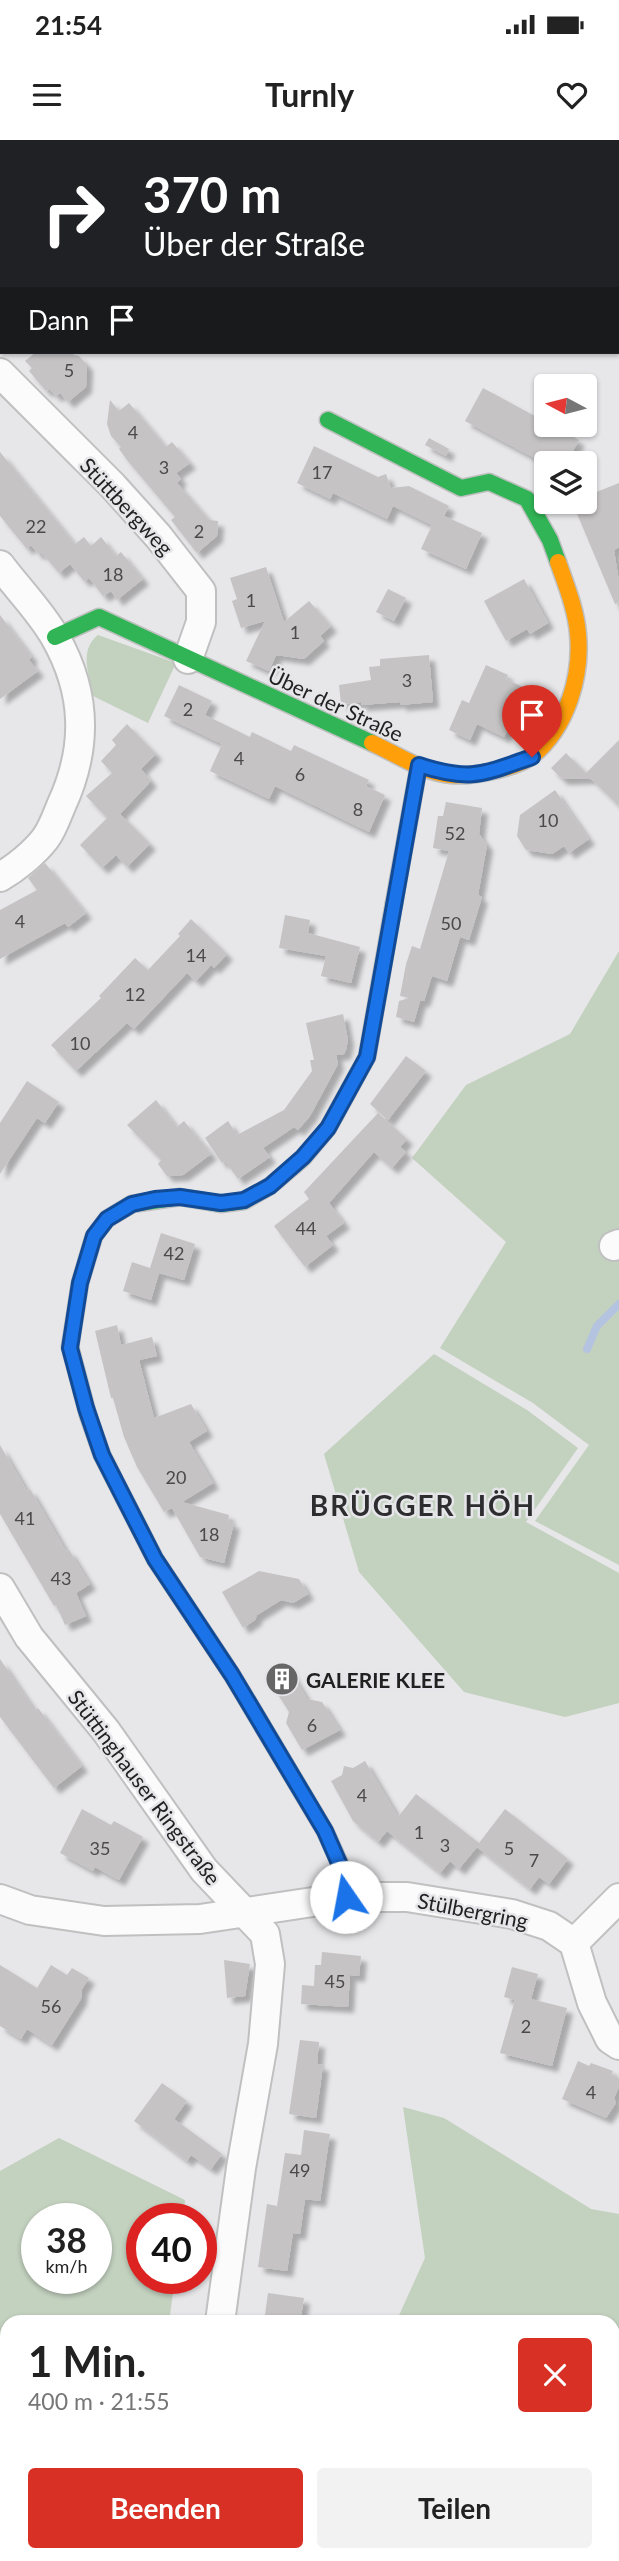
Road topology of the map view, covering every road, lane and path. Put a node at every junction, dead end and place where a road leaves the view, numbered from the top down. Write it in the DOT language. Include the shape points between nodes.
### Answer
graph roads {
  1 [pos="0,373"];
  2 [pos="328,420"];
  3 [pos="0,565"];
  4 [pos="55,637"];
  5 [pos="188,659"];
  6 [pos="419,765"];
  7 [pos="0,877"];
  8 [pos="0,1588"];
  9 [pos="346,1897"];
  10 [pos="619,1898"];
  11 [pos="0,1899"];
  12 [pos="242,1911"];
  13 [pos="574,1943"];
  14 [pos="619,2045"];
  15 [pos="221,2315"];
  1 -- 5 [label="street, Stüttbergweg" via="113,486 201,591 201,622"];
  2 -- 6 [label="street, Über der Straße" via="461,488 489,482 527,499 550,541 570,597 578,634 576,677 560,725 532,757 480,775 449,775"];
  3 -- 4 [label="street"];
  4 -- 5 [label="street, Über der Straße" via="99,617"];
  4 -- 7 [label="street" via="75,683 82,716 78,758 46,839"];
  5 -- 6 [label="street, Über der Straße"];
  6 -- 9 [label="street" via="367,1057 328,1128 295,1165 244,1200 155,1199 132,1204 107,1219 94,1236 80,1283 70,1348 102,1455 155,1559 232,1675 318,1819 339,1863"];
  8 -- 12 [label="street, Stüttinghauser Ringstraße" via="29,1637 106,1731 204,1870"];
  9 -- 12 [label="street, Stülbergring"];
  9 -- 13 [label="street, Stülbergring" via="407,1898 512,1913 549,1926"];
  10 -- 13 [label="street"];
  11 -- 12 [label="street, Stülbergring" via="30,1910 104,1921 200,1919"];
  12 -- 15 [label="street, Stüttinghauser Ringstraße" via="265,1934 270,1964 263,2044"];
  13 -- 14 [label="street" via="592,2003 610,2039"];
}
